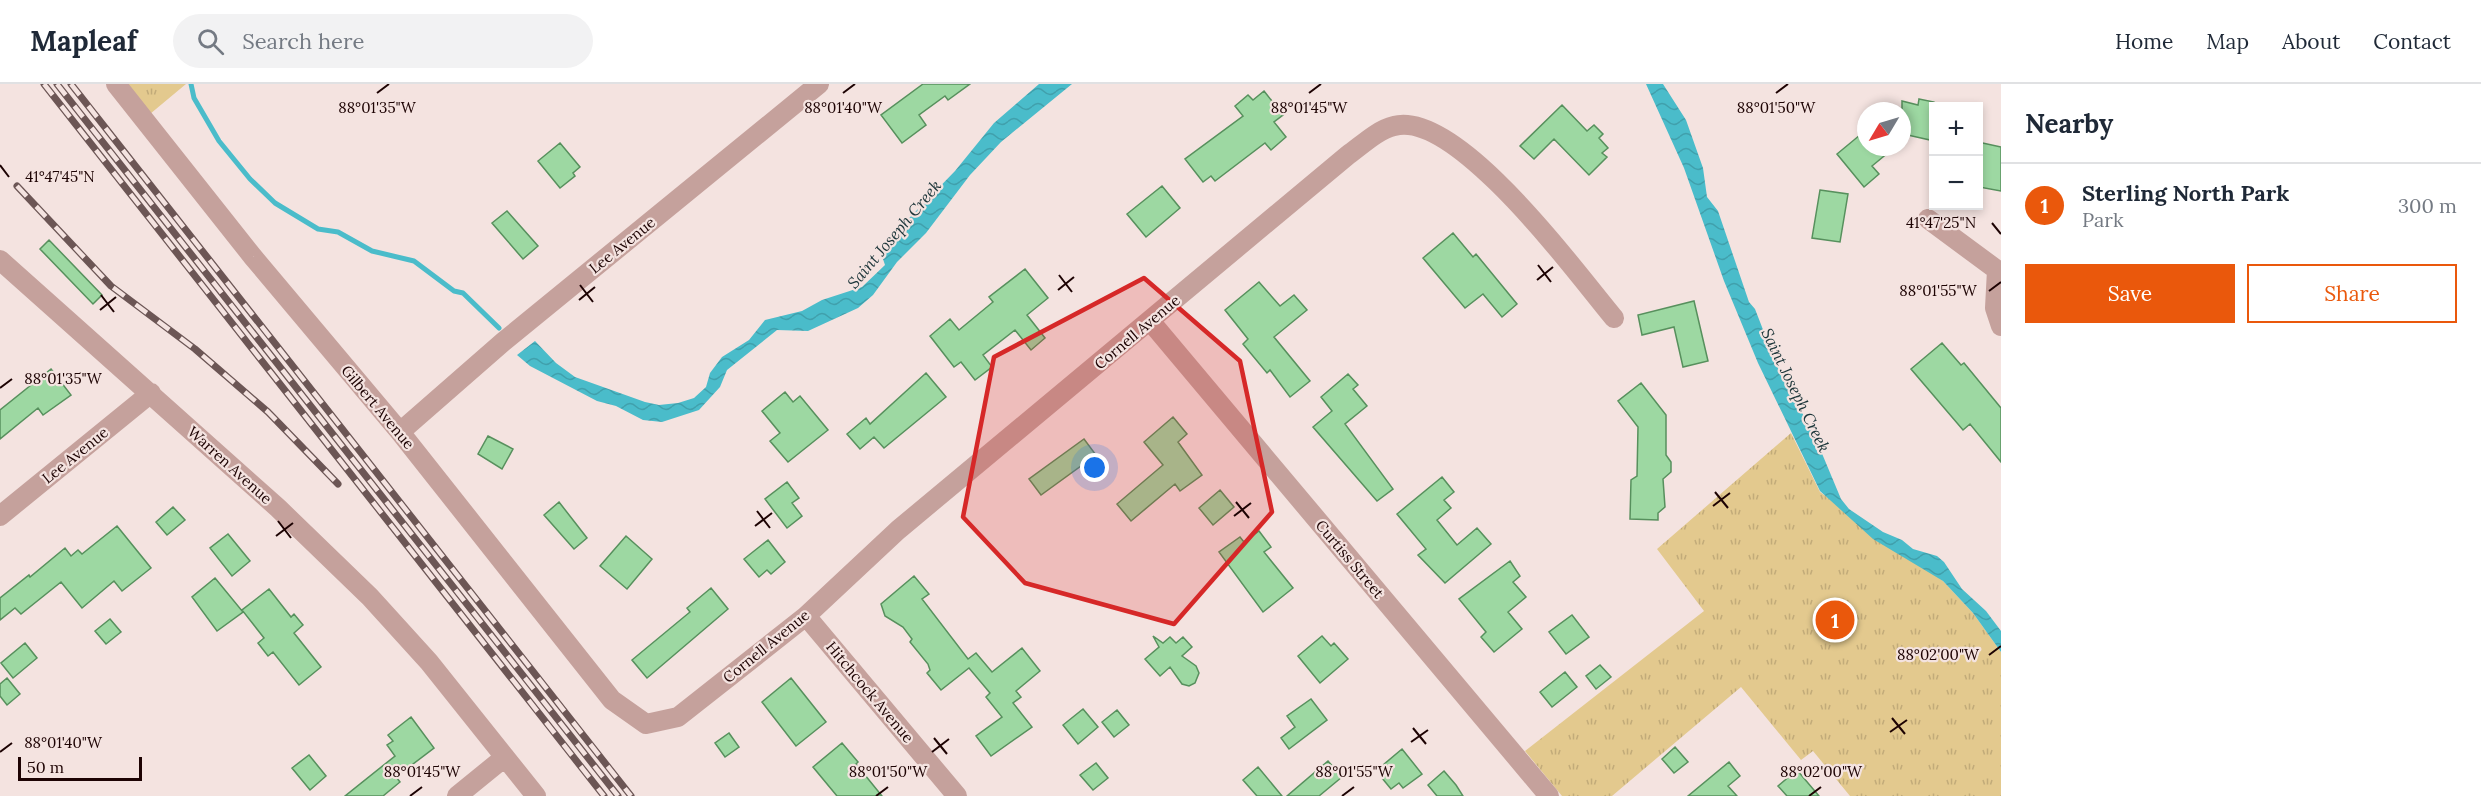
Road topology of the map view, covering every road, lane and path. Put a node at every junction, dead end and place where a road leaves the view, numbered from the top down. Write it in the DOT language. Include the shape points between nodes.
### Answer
graph roads {
  1 [pos="116,84"];
  2 [pos="819,84"];
  3 [pos="1928,219"];
  4 [pos="0,260"];
  5 [pos="1999,268"];
  6 [pos="1614,318"];
  7 [pos="1151,321"];
  8 [pos="2001,326"];
  9 [pos="151,393"];
  10 [pos="400,432"];
  11 [pos="0,516"];
  12 [pos="806,616"];
  13 [pos="646,724"];
  14 [pos="505,757"];
  15 [pos="457,796"];
  16 [pos="536,796"];
  17 [pos="957,796"];
  18 [pos="1549,796"];
  1 -- 10 [label="street, Gilbert Avenue" via="253,257"];
  2 -- 10 [label="street, Lee Avenue" via="503,342"];
  3 -- 5 [label="street"];
  4 -- 9 [label="street, Warren Avenue"];
  5 -- 8 [label="street" via="1995,308"];
  6 -- 7 [label="street, Cornell Avenue" via="1525,212 1482,168 1434,133 1394,126 1348,155"];
  7 -- 12 [label="street, Cornell Avenue" via="907,523"];
  7 -- 18 [label="street, Curtiss Street"];
  9 -- 11 [label="street, Lee Avenue"];
  9 -- 14 [label="street, Warren Avenue" via="370,597 429,662"];
  10 -- 13 [label="street, Gilbert Avenue" via="612,700"];
  12 -- 13 [label="street, Cornell Avenue" via="678,717"];
  12 -- 17 [label="street, Hitchcock Avenue"];
  14 -- 15 [label="street"];
  14 -- 16 [label="street, Warren Avenue"];
}
